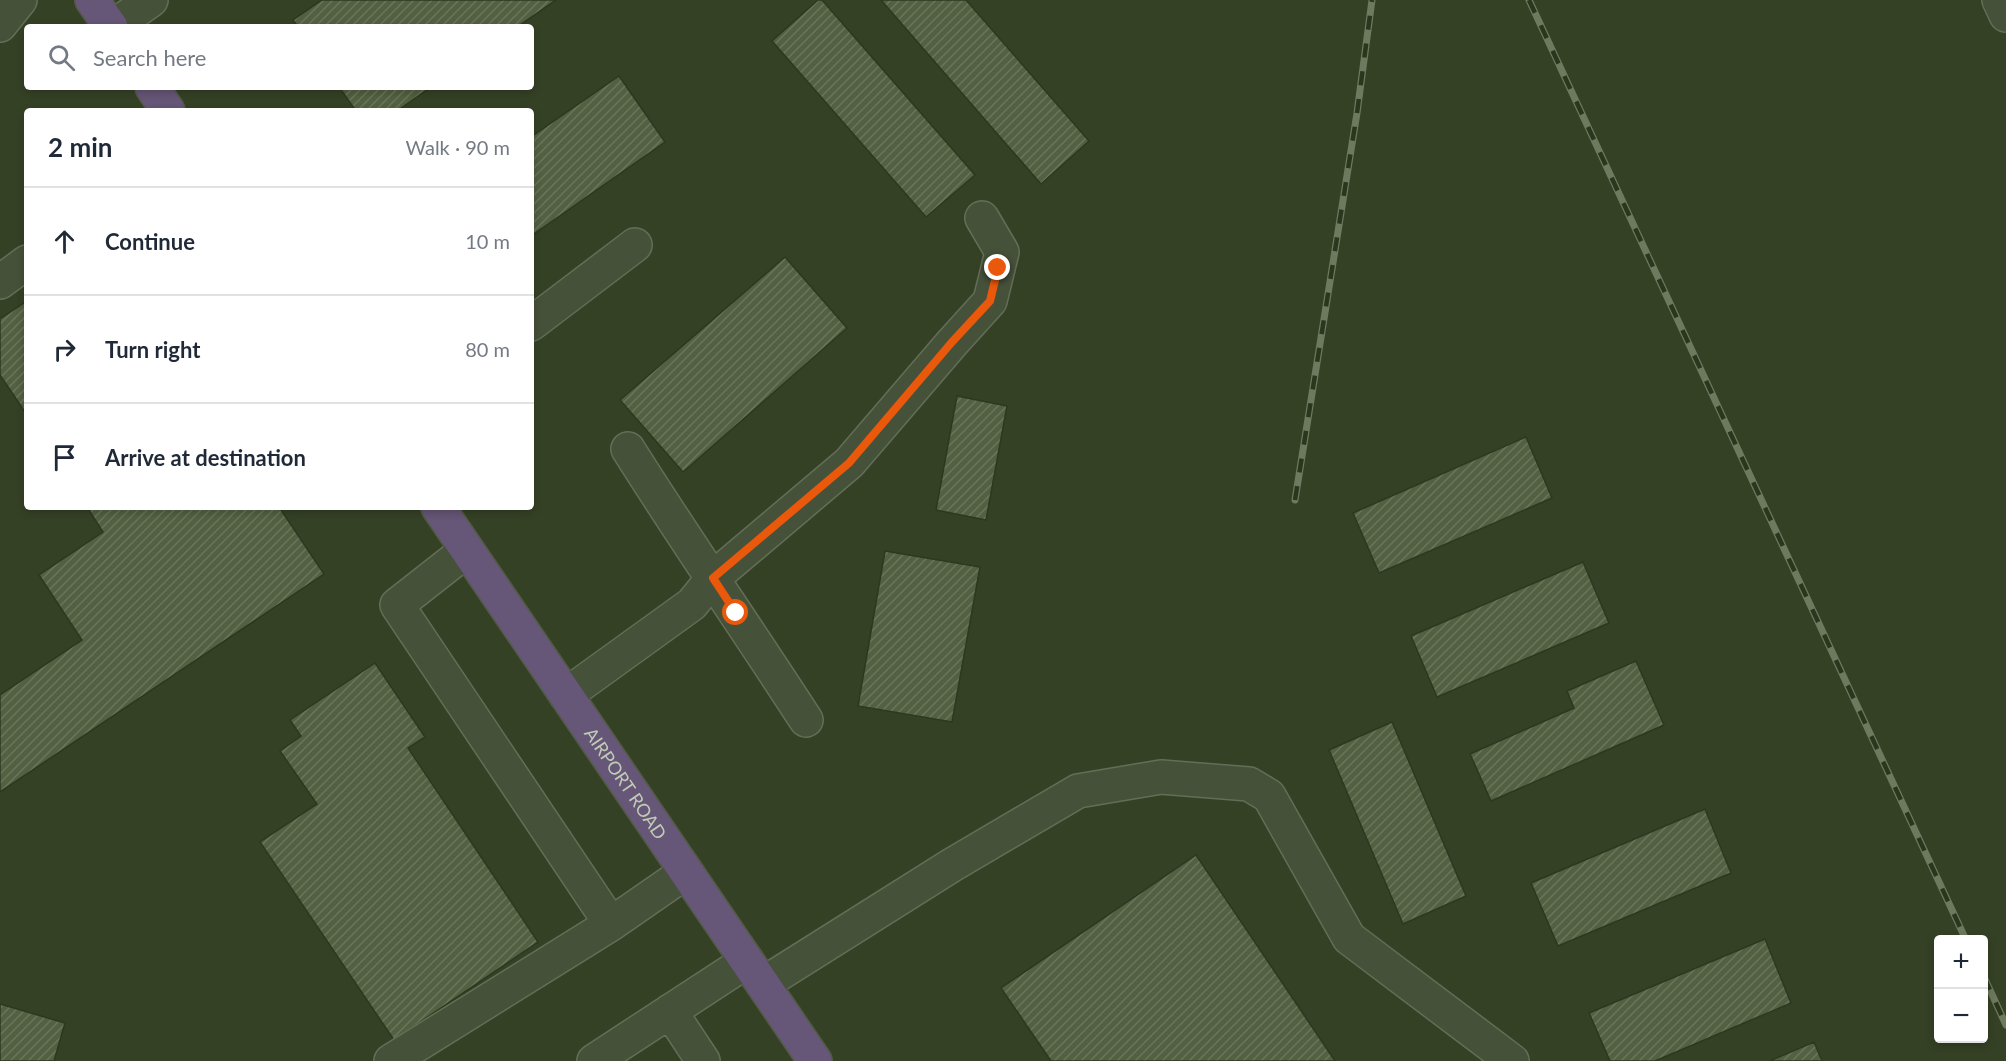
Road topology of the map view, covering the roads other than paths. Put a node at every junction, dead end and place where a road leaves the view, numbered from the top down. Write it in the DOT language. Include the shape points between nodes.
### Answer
graph roads {
  1 [pos="20,0"];
  2 [pos="92,0"];
  3 [pos="151,0"];
  4 [pos="1999,0"];
  5 [pos="2006,15"];
  6 [pos="110,24"];
  7 [pos="116,24"];
  8 [pos="0,25"];
  9 [pos="154,90"];
  10 [pos="166,108"];
  11 [pos="982,218"];
  12 [pos="635,245"];
  13 [pos="24,264"];
  14 [pos="0,282"];
  15 [pos="534,322"];
  16 [pos="628,449"];
  17 [pos="440,510"];
  18 [pos="467,550"];
  19 [pos="713,578"];
  20 [pos="566,695"];
  21 [pos="806,720"];
  22 [pos="687,872"];
  23 [pos="611,924"];
  24 [pos="755,973"];
  25 [pos="670,1011"];
  26 [pos="391,1061"];
  27 [pos="594,1061"];
  28 [pos="703,1061"];
  29 [pos="815,1061"];
  30 [pos="1512,1061"];
  1 -- 8 [label="street"];
  2 -- 6 [label="highway"];
  3 -- 7 [label="street"];
  4 -- 5 [label="street"];
  9 -- 10 [label="highway"];
  11 -- 19 [label="street" via="1002,252 990,301 849,463"];
  12 -- 15 [label="street"];
  13 -- 14 [label="street"];
  16 -- 19 [label="street"];
  17 -- 18 [label="highway, AIRPORT ROAD"];
  18 -- 20 [label="highway, AIRPORT ROAD"];
  18 -- 23 [label="street" via="397,605"];
  19 -- 20 [label="street" via="692,604"];
  19 -- 21 [label="street"];
  20 -- 22 [label="highway, AIRPORT ROAD"];
  22 -- 23 [label="street"];
  22 -- 24 [label="highway, AIRPORT ROAD"];
  23 -- 26 [label="street"];
  24 -- 25 [label="street"];
  24 -- 29 [label="highway, AIRPORT ROAD"];
  24 -- 30 [label="street" via="1078,791 1161,777 1249,784 1269,796 1349,938"];
  25 -- 27 [label="street"];
  25 -- 28 [label="street"];
}
